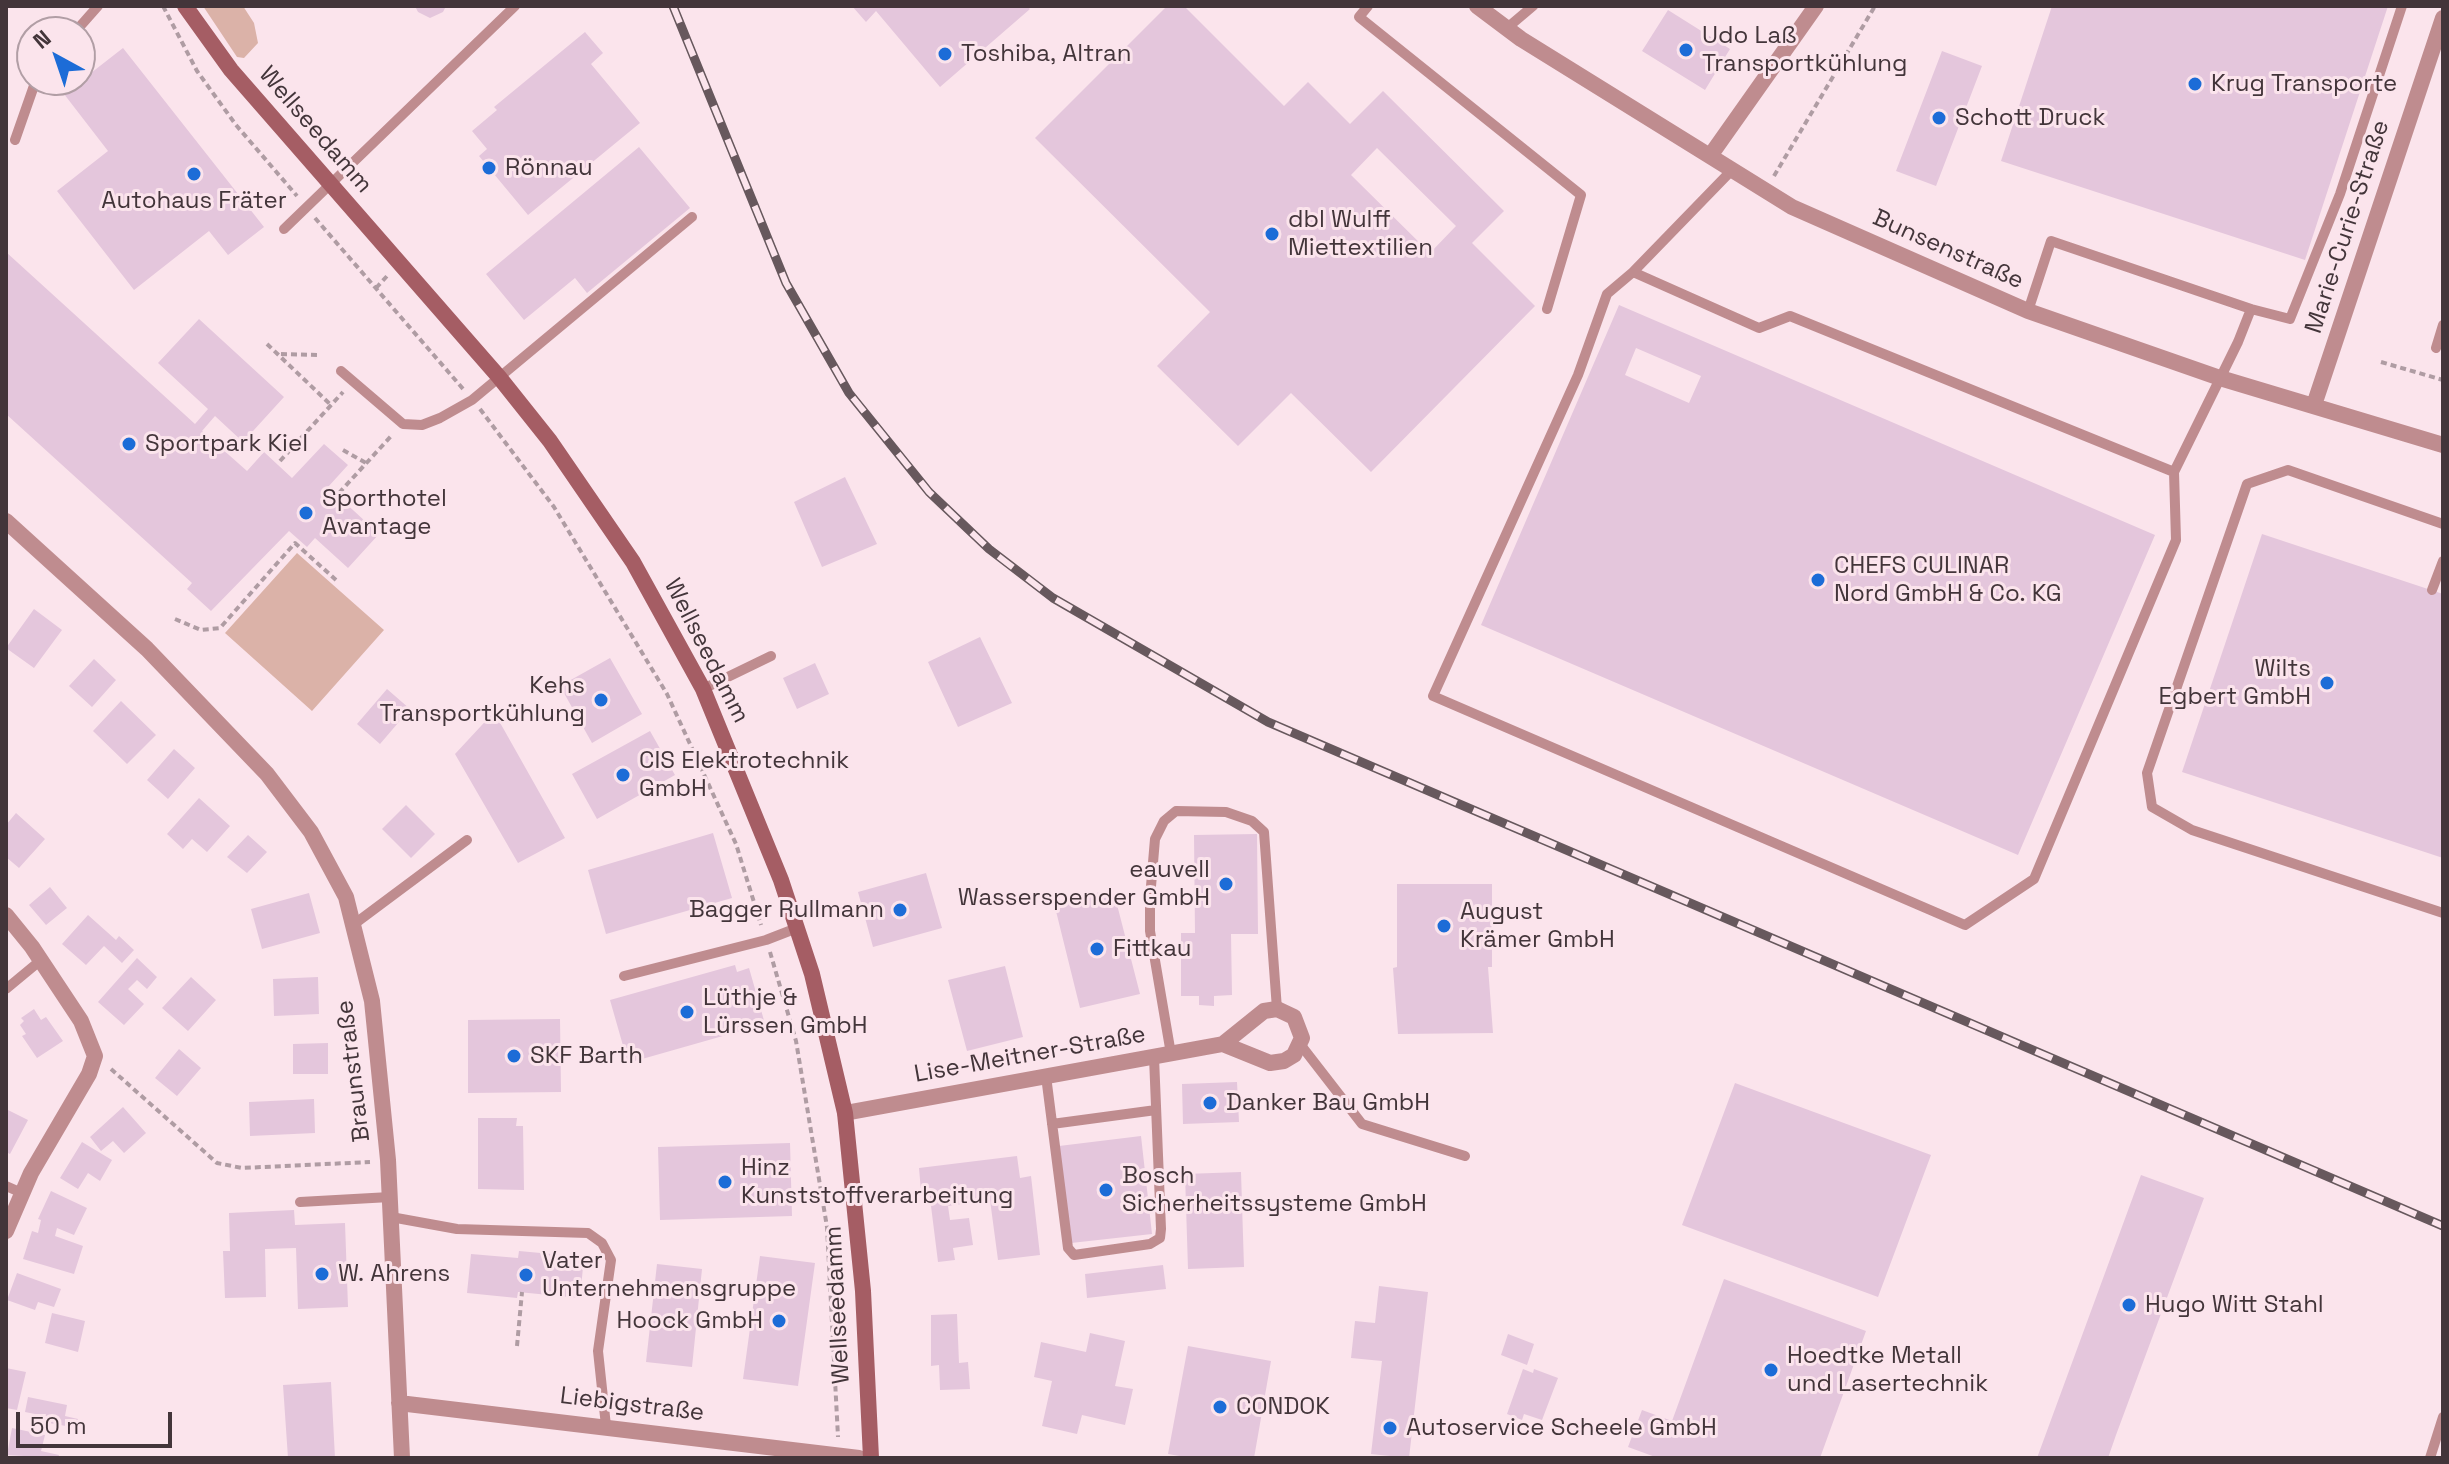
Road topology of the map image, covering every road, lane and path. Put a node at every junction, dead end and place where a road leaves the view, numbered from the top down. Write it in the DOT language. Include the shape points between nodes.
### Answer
graph roads {
  1 [pos="163,6"];
  2 [pos="185,6"];
  3 [pos="515,6"];
  4 [pos="1368,6"];
  5 [pos="1477,6"];
  6 [pos="1533,6"];
  7 [pos="1816,6"];
  8 [pos="1875,6"];
  9 [pos="2402,6"];
  10 [pos="2443,18"];
  11 [pos="1507,28"];
  12 [pos="30,96"];
  13 [pos="15,140"];
  14 [pos="1710,156"];
  15 [pos="1732,170"];
  16 [pos="330,184"];
  17 [pos="1764,192"];
  18 [pos="306,207"];
  19 [pos="692,217"];
  20 [pos="284,229"];
  21 [pos="1633,272"];
  22 [pos="1547,309"];
  23 [pos="2251,309"];
  24 [pos="2028,311"];
  25 [pos="2443,325"];
  26 [pos="267,344"];
  27 [pos="2436,348"];
  28 [pos="279,354"];
  29 [pos="317,355"];
  30 [pos="2381,362"];
  31 [pos="341,371"];
  32 [pos="499,377"];
  33 [pos="2220,378"];
  34 [pos="2443,380"];
  35 [pos="353,381"];
  36 [pos="472,400"];
  37 [pos="2314,405"];
  38 [pos="332,406"];
  39 [pos="403,424"];
  40 [pos="2443,445"];
  41 [pos="343,450"];
  42 [pos="280,461"];
  43 [pos="366,463"];
  44 [pos="2174,472"];
  45 [pos="339,493"];
  46 [pos="6,521"];
  47 [pos="2443,524"];
  48 [pos="2443,561"];
  49 [pos="336,580"];
  50 [pos="2432,590"];
  51 [pos="175,619"];
  52 [pos="771,656"];
  53 [pos="703,689"];
  54 [pos="467,840"];
  55 [pos="2443,913"];
  56 [pos="6,915"];
  57 [pos="353,925"];
  58 [pos="797,928"];
  59 [pos="766,940"];
  60 [pos="41,960"];
  61 [pos="624,976"];
  62 [pos="6,989"];
  63 [pos="1277,1009"];
  64 [pos="1223,1044"];
  65 [pos="1300,1044"];
  66 [pos="1171,1054"];
  67 [pos="95,1056"];
  68 [pos="1154,1057"];
  69 [pos="1046,1076"];
  70 [pos="1156,1110"];
  71 [pos="845,1113"];
  72 [pos="1052,1124"];
  73 [pos="1465,1156"];
  74 [pos="388,1160"];
  75 [pos="6,1186"];
  76 [pos="22,1193"];
  77 [pos="390,1197"];
  78 [pos="300,1202"];
  79 [pos="391,1217"];
  80 [pos="6,1231"];
  81 [pos="522,1292"];
  82 [pos="517,1346"];
  83 [pos="399,1403"];
  84 [pos="2443,1417"];
  85 [pos="606,1426"];
  86 [pos="837,1454"];
  87 [pos="402,1458"];
  88 [pos="859,1458"];
  89 [pos="871,1458"];
  90 [pos="2430,1458"];
  1 -- 18 [label="path" via="197,71"];
  2 -- 16 [label="main road, Wellseedamm" via="231,70"];
  3 -- 16 [label="lane"];
  4 -- 22 [label="lane" via="1359,17 1581,195"];
  5 -- 11 [label="street, Bunsenstraße"];
  6 -- 11 [label="lane"];
  7 -- 14 [label="street"];
  8 -- 17 [label="path"];
  9 -- 23 [label="lane" via="2340,194 2290,319"];
  10 -- 37 [label="street, Marie-Curie-Straße"];
  11 -- 14 [label="street, Bunsenstraße"];
  12 -- 13 [label="lane"];
  14 -- 15 [label="street, Bunsenstraße"];
  15 -- 17 [label="street, Bunsenstraße"];
  15 -- 21 [label="lane"];
  16 -- 18 [label="lane"];
  16 -- 32 [label="main road, Wellseedamm"];
  17 -- 24 [label="street, Bunsenstraße"];
  18 -- 20 [label="lane"];
  18 -- 36 [label="path"];
  19 -- 32 [label="lane"];
  21 -- 44 [label="lane" via="1759,328 1790,316"];
  21 -- 44 [label="lane" via="1607,294 1578,375 1433,696 1965,925 2034,879 2176,540"];
  23 -- 24 [label="lane" via="2051,241"];
  23 -- 33 [label="lane"];
  24 -- 33 [label="street, Bunsenstraße"];
  25 -- 27 [label="lane"];
  26 -- 28 [label="path"];
  28 -- 29 [label="path"];
  28 -- 38 [label="path"];
  30 -- 34 [label="path"];
  31 -- 35 [label="lane"];
  32 -- 36 [label="lane"];
  32 -- 53 [label="main road, Wellseedamm" via="618,540"];
  33 -- 37 [label="street, Bunsenstraße"];
  33 -- 44 [label="lane"];
  35 -- 38 [label="path"];
  35 -- 39 [label="lane"];
  36 -- 39 [label="lane" via="422,425"];
  36 -- 59 [label="path" via="554,507 667,694 736,844"];
  37 -- 40 [label="street, Bunsenstraße"];
  38 -- 42 [label="path"];
  39 -- 43 [label="path"];
  41 -- 43 [label="path"];
  43 -- 45 [label="path"];
  46 -- 57 [label="street, Braunstraße" via="147,649 267,774 311,832 346,897"];
  47 -- 55 [label="lane" via="2288,470 2247,484 2147,773 2152,807 2192,830"];
  48 -- 50 [label="lane"];
  49 -- 51 [label="path" via="295,543 220,628 201,630"];
  52 -- 53 [label="lane"];
  53 -- 58 [label="main road, Wellseedamm"];
  54 -- 57 [label="lane"];
  56 -- 60 [label="street"];
  57 -- 74 [label="street, Braunstraße" via="372,1001"];
  58 -- 59 [label="lane"];
  58 -- 71 [label="main road, Wellseedamm"];
  59 -- 61 [label="lane"];
  59 -- 86 [label="path" via="796,1041 827,1227 839,1408"];
  60 -- 62 [label="lane"];
  60 -- 67 [label="street" via="81,1021"];
  63 -- 64 [label="street, Lise-Meitner-Straße" via="1264,1011"];
  63 -- 65 [label="street" via="1294,1017"];
  63 -- 66 [label="lane" via="1264,832 1252,821 1226,812 1176,811 1155,839 1150,898 1150,931"];
  64 -- 65 [label="street" via="1270,1063 1294,1055"];
  64 -- 66 [label="street, Lise-Meitner-Straße"];
  65 -- 73 [label="lane" via="1362,1124"];
  66 -- 68 [label="street, Lise-Meitner-Straße"];
  67 -- 74 [label="path" via="217,1163 242,1168"];
  67 -- 76 [label="street"];
  68 -- 69 [label="street, Lise-Meitner-Straße"];
  68 -- 70 [label="lane"];
  69 -- 71 [label="street, Lise-Meitner-Straße"];
  69 -- 72 [label="lane"];
  70 -- 72 [label="lane"];
  70 -- 72 [label="lane" via="1160,1238 1074,1255 1068,1248"];
  71 -- 89 [label="main road, Wellseedamm" via="862,1277"];
  74 -- 77 [label="street, Braunstraße"];
  75 -- 76 [label="lane"];
  76 -- 80 [label="street"];
  77 -- 78 [label="lane"];
  77 -- 79 [label="street, Braunstraße"];
  79 -- 83 [label="street, Braunstraße"];
  79 -- 85 [label="lane" via="457,1229 588,1233 602,1243 611,1260 598,1351"];
  81 -- 82 [label="path"];
  83 -- 85 [label="street, Liebigstraße"];
  83 -- 87 [label="street, Braunstraße"];
  84 -- 90 [label="lane"];
  85 -- 86 [label="street, Liebigstraße"];
  86 -- 88 [label="street, Liebigstraße"];
}
